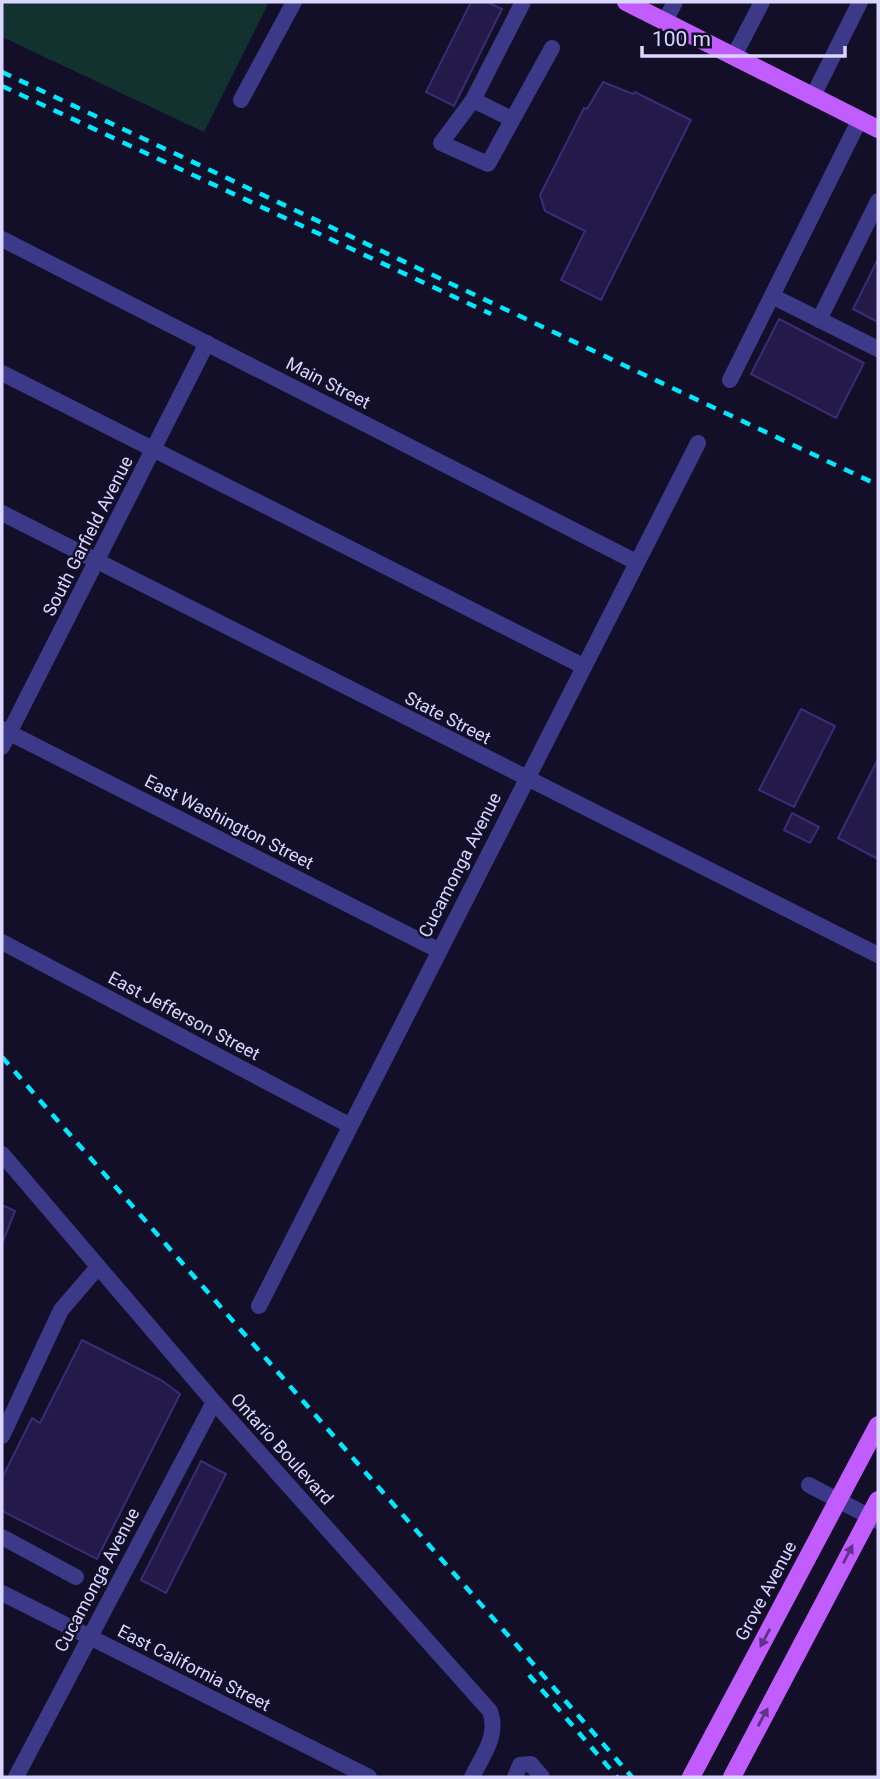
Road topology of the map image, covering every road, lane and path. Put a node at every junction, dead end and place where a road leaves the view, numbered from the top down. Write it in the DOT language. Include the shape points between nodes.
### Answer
graph roads {
  1 [pos="294,2"];
  2 [pos="523,2"];
  3 [pos="626,2"];
  4 [pos="675,2"];
  5 [pos="762,2"];
  6 [pos="860,2"];
  7 [pos="665,21"];
  8 [pos="552,48"];
  9 [pos="734,56"];
  10 [pos="813,96"];
  11 [pos="241,100"];
  12 [pos="473,100"];
  13 [pos="512,119"];
  14 [pos="860,120"];
  15 [pos="878,129"];
  16 [pos="878,201"];
  17 [pos="2,239"];
  18 [pos="772,296"];
  19 [pos="819,320"];
  20 [pos="207,344"];
  21 [pos="878,349"];
  22 [pos="2,373"];
  23 [pos="730,380"];
  24 [pos="698,443"];
  25 [pos="153,452"];
  26 [pos="2,513"];
  27 [pos="98,560"];
  28 [pos="636,562"];
  29 [pos="583,666"];
  30 [pos="4,736"];
  31 [pos="525,779"];
  32 [pos="2,942"];
  33 [pos="438,950"];
  34 [pos="878,955"];
  35 [pos="349,1125"];
  36 [pos="2,1154"];
  37 [pos="98,1267"];
  38 [pos="259,1306"];
  39 [pos="214,1402"];
  40 [pos="878,1425"];
  41 [pos="2,1436"];
  42 [pos="809,1485"];
  43 [pos="878,1500"];
  44 [pos="838,1501"];
  45 [pos="874,1519"];
  46 [pos="2,1537"];
  47 [pos="76,1577"];
  48 [pos="2,1593"];
  49 [pos="89,1637"];
  50 [pos="16,1777"];
  51 [pos="369,1777"];
  52 [pos="472,1777"];
  53 [pos="514,1777"];
  54 [pos="542,1777"];
  55 [pos="691,1777"];
  56 [pos="732,1777"];
  1 -- 11 [label="street"];
  2 -- 12 [label="street"];
  3 -- 7 [label="main road"];
  4 -- 7 [label="street"];
  5 -- 9 [label="street"];
  6 -- 10 [label="street"];
  7 -- 9 [label="main road"];
  8 -- 13 [label="street"];
  9 -- 10 [label="main road"];
  10 -- 14 [label="main road"];
  12 -- 13 [label="street"];
  12 -- 13 [label="street" via="441,143 488,164"];
  14 -- 15 [label="main road"];
  14 -- 18 [label="street"];
  16 -- 19 [label="street"];
  17 -- 20 [label="street, Main Street"];
  18 -- 19 [label="street"];
  18 -- 23 [label="street"];
  19 -- 21 [label="street"];
  20 -- 25 [label="street, South Garfield Avenue"];
  20 -- 28 [label="street, Main Street"];
  22 -- 25 [label="street"];
  24 -- 28 [label="street, Cucamonga Avenue"];
  25 -- 27 [label="street, South Garfield Avenue"];
  25 -- 29 [label="street"];
  26 -- 27 [label="street, State Street"];
  27 -- 30 [label="street, South Garfield Avenue"];
  27 -- 31 [label="street, State Street"];
  28 -- 29 [label="street, Cucamonga Avenue"];
  29 -- 31 [label="street, Cucamonga Avenue"];
  30 -- 33 [label="street, East Washington Street"];
  31 -- 33 [label="street, Cucamonga Avenue"];
  31 -- 34 [label="street, State Street"];
  32 -- 35 [label="street, East Jefferson Street"];
  33 -- 35 [label="street, Cucamonga Avenue"];
  35 -- 38 [label="street, Cucamonga Avenue"];
  36 -- 37 [label="street, Ontario Boulevard"];
  37 -- 39 [label="street, Ontario Boulevard"];
  37 -- 41 [label="street" via="61,1310"];
  39 -- 49 [label="street, Cucamonga Avenue"];
  39 -- 52 [label="street, Ontario Boulevard" via="490,1711 494,1734"];
  40 -- 44 [label="main road, Grove Avenue"];
  42 -- 44 [label="street"];
  43 -- 45 [label="main road"];
  44 -- 45 [label="street"];
  44 -- 55 [label="main road, Grove Avenue, one-way"];
  56 -- 45 [label="main road, one-way"];
  46 -- 47 [label="street"];
  48 -- 49 [label="street, East California Street"];
  49 -- 50 [label="street, Cucamonga Avenue"];
  49 -- 51 [label="street, East California Street"];
  53 -- 54 [label="street" via="520,1765 531,1764"];
}
